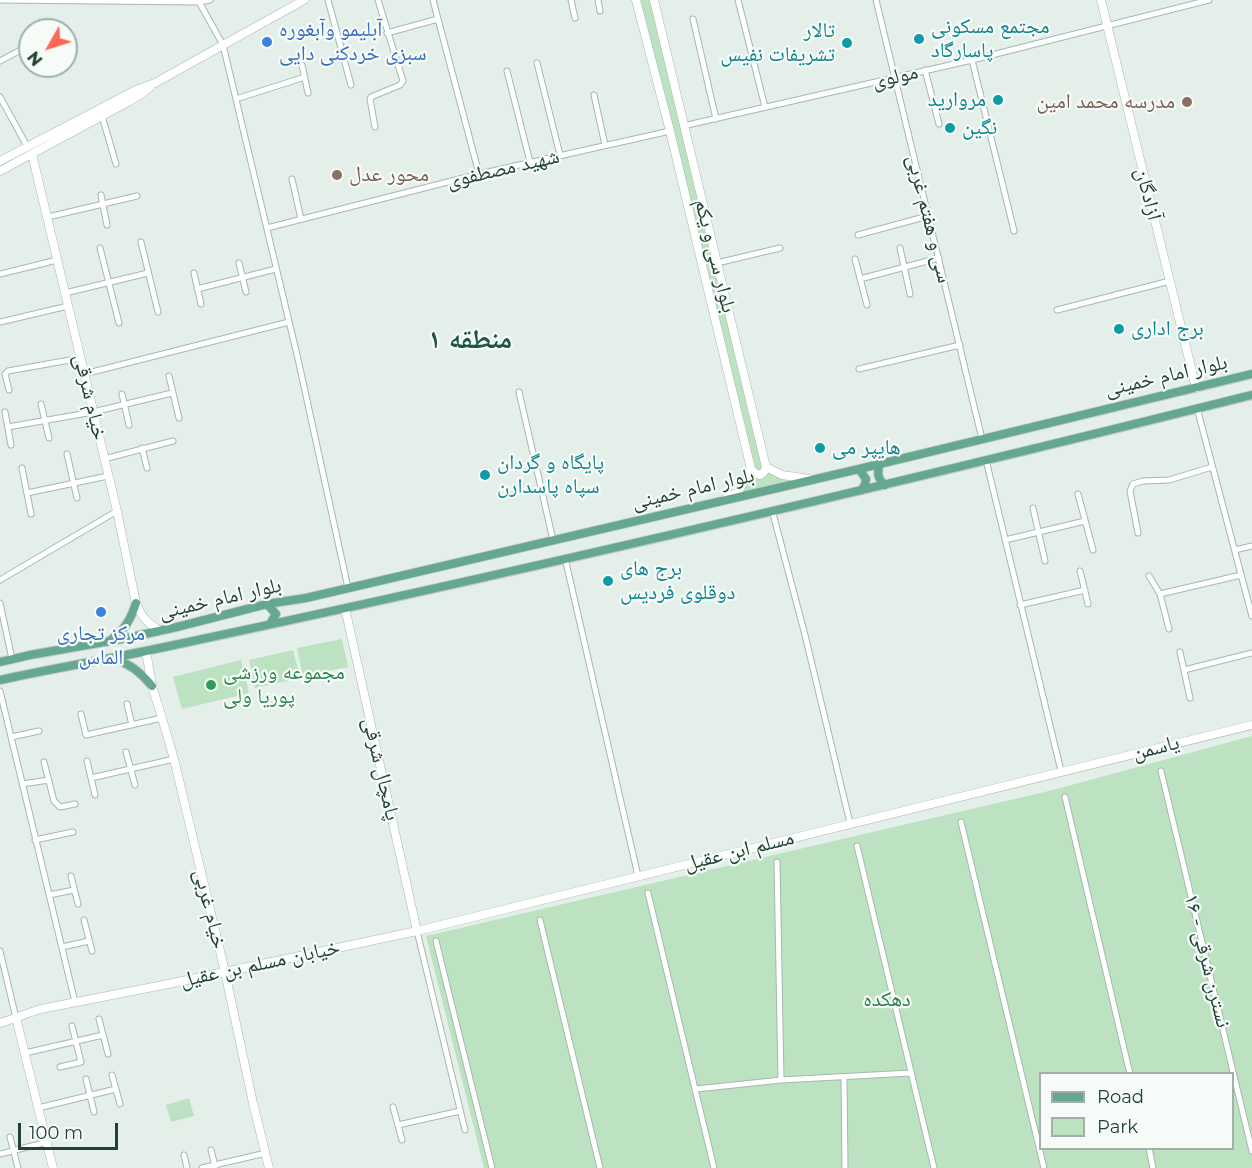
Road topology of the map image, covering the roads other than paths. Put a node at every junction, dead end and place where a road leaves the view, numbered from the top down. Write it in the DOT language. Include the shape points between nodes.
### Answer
graph roads {
  1 [pos="0,0"];
  2 [pos="210,0"];
  3 [pos="304,0"];
  4 [pos="328,0"];
  5 [pos="378,0"];
  6 [pos="433,0"];
  7 [pos="571,0"];
  8 [pos="598,0"];
  9 [pos="636,0"];
  10 [pos="654,0"];
  11 [pos="738,0"];
  12 [pos="876,0"];
  13 [pos="1101,0"];
  14 [pos="1209,0"];
  15 [pos="199,1"];
  16 [pos="600,11"];
  17 [pos="575,18"];
  18 [pos="438,19"];
  19 [pos="693,19"];
  20 [pos="1107,26"];
  21 [pos="387,33"];
  22 [pos="223,45"];
  23 [pos="18,51"];
  24 [pos="972,60"];
  25 [pos="0,61"];
  26 [pos="537,63"];
  27 [pos="302,66"];
  28 [pos="925,70"];
  29 [pos="507,71"];
  30 [pos="304,77"];
  31 [pos="894,77"];
  32 [pos="156,82"];
  33 [pos="351,85"];
  34 [pos="308,93"];
  35 [pos="594,95"];
  36 [pos="0,97"];
  37 [pos="236,99"];
  38 [pos="765,107"];
  39 [pos="102,116"];
  40 [pos="716,119"];
  41 [pos="939,124"];
  42 [pos="683,126"];
  43 [pos="375,128"];
  44 [pos="670,131"];
  45 [pos="605,145"];
  46 [pos="29,150"];
  47 [pos="560,155"];
  48 [pos="0,160"];
  49 [pos="530,162"];
  50 [pos="116,164"];
  51 [pos="0,171"];
  52 [pos="479,174"];
  53 [pos="292,179"];
  54 [pos="101,195"];
  55 [pos="138,196"];
  56 [pos="103,204"];
  57 [pos="928,216"];
  58 [pos="48,218"];
  59 [pos="301,219"];
  60 [pos="107,225"];
  61 [pos="267,228"];
  62 [pos="1014,231"];
  63 [pos="858,235"];
  64 [pos="141,242"];
  65 [pos="100,248"];
  66 [pos="780,248"];
  67 [pos="900,248"];
  68 [pos="939,258"];
  69 [pos="855,259"];
  70 [pos="57,260"];
  71 [pos="239,263"];
  72 [pos="717,263"];
  73 [pos="904,268"];
  74 [pos="276,269"];
  75 [pos="148,273"];
  76 [pos="194,273"];
  77 [pos="0,274"];
  78 [pos="243,277"];
  79 [pos="860,279"];
  80 [pos="1170,281"];
  81 [pos="109,284"];
  82 [pos="197,289"];
  83 [pos="246,292"];
  84 [pos="65,293"];
  85 [pos="910,294"];
  86 [pos="201,304"];
  87 [pos="867,305"];
  88 [pos="68,306"];
  89 [pos="1058,310"];
  90 [pos="158,312"];
  91 [pos="0,322"];
  92 [pos="289,322"];
  93 [pos="119,323"];
  94 [pos="960,345"];
  95 [pos="81,358"];
  96 [pos="859,369"];
  97 [pos="84,374"];
  98 [pos="1252,374"];
  99 [pos="169,376"];
  100 [pos="1196,388"];
  101 [pos="9,390"];
  102 [pos="519,392"];
  103 [pos="172,393"];
  104 [pos="122,394"];
  105 [pos="1252,394"];
  106 [pos="41,405"];
  107 [pos="124,405"];
  108 [pos="1197,408"];
  109 [pos="5,412"];
  110 [pos="93,412"];
  111 [pos="179,418"];
  112 [pos="45,421"];
  113 [pos="129,424"];
  114 [pos="8,427"];
  115 [pos="49,438"];
  116 [pos="982,439"];
  117 [pos="173,441"];
  118 [pos="11,445"];
  119 [pos="142,448"];
  120 [pos="67,454"];
  121 [pos="105,459"];
  122 [pos="986,460"];
  123 [pos="880,463"];
  124 [pos="766,467"];
  125 [pos="1212,467"];
  126 [pos="22,468"];
  127 [pos="147,468"];
  128 [pos="859,468"];
  129 [pos="751,469"];
  130 [pos="108,476"];
  131 [pos="810,480"];
  132 [pos="74,483"];
  133 [pos="885,485"];
  134 [pos="862,490"];
  135 [pos="27,493"];
  136 [pos="1078,494"];
  137 [pos="77,498"];
  138 [pos="724,499"];
  139 [pos="1033,508"];
  140 [pos="772,510"];
  141 [pos="117,511"];
  142 [pos="31,514"];
  143 [pos="1085,521"];
  144 [pos="1038,532"];
  145 [pos="1138,533"];
  146 [pos="553,540"];
  147 [pos="1005,540"];
  148 [pos="1252,546"];
  149 [pos="1093,550"];
  150 [pos="1234,550"];
  151 [pos="565,558"];
  152 [pos="1045,561"];
  153 [pos="1080,571"];
  154 [pos="1241,575"];
  155 [pos="1149,576"];
  156 [pos="0,580"];
  157 [pos="348,588"];
  158 [pos="1084,590"];
  159 [pos="1160,594"];
  160 [pos="0,603"];
  161 [pos="136,603"];
  162 [pos="267,604"];
  163 [pos="1088,604"];
  164 [pos="1020,605"];
  165 [pos="345,608"];
  166 [pos="1252,616"];
  167 [pos="270,624"];
  168 [pos="1169,629"];
  169 [pos="160,631"];
  170 [pos="108,641"];
  171 [pos="146,651"];
  172 [pos="1180,652"];
  173 [pos="1252,653"];
  174 [pos="30,655"];
  175 [pos="113,658"];
  176 [pos="12,659"];
  177 [pos="0,662"];
  178 [pos="1184,670"];
  179 [pos="36,672"];
  180 [pos="0,680"];
  181 [pos="152,686"];
  182 [pos="0,691"];
  183 [pos="1190,698"];
  184 [pos="127,704"];
  185 [pos="81,714"];
  186 [pos="162,718"];
  187 [pos="132,724"];
  188 [pos="1252,725"];
  189 [pos="39,731"];
  190 [pos="11,737"];
  191 [pos="126,752"];
  192 [pos="174,759"];
  193 [pos="87,761"];
  194 [pos="44,762"];
  195 [pos="131,769"];
  196 [pos="1060,771"];
  197 [pos="1161,771"];
  198 [pos="91,778"];
  199 [pos="49,780"];
  200 [pos="22,784"];
  201 [pos="135,785"];
  202 [pos="95,795"];
  203 [pos="1065,797"];
  204 [pos="75,804"];
  205 [pos="961,822"];
  206 [pos="850,823"];
  207 [pos="73,832"];
  208 [pos="35,840"];
  209 [pos="857,846"];
  210 [pos="777,862"];
  211 [pos="71,876"];
  212 [pos="638,876"];
  213 [pos="74,890"];
  214 [pos="648,893"];
  215 [pos="49,895"];
  216 [pos="78,904"];
  217 [pos="84,920"];
  218 [pos="540,920"];
  219 [pos="417,931"];
  220 [pos="89,941"];
  221 [pos="436,941"];
  222 [pos="62,947"];
  223 [pos="0,951"];
  224 [pos="92,951"];
  225 [pos="225,972"];
  226 [pos="75,1002"];
  227 [pos="16,1018"];
  228 [pos="99,1019"];
  229 [pos="0,1023"];
  230 [pos="72,1026"];
  231 [pos="102,1035"];
  232 [pos="76,1041"];
  233 [pos="25,1053"];
  234 [pos="108,1054"];
  235 [pos="60,1067"];
  236 [pos="1130,1072"];
  237 [pos="1233,1072"];
  238 [pos="910,1073"];
  239 [pos="112,1075"];
  240 [pos="1234,1076"];
  241 [pos="844,1077"];
  242 [pos="86,1079"];
  243 [pos="782,1080"];
  244 [pos="116,1089"];
  245 [pos="696,1089"];
  246 [pos="90,1095"];
  247 [pos="120,1104"];
  248 [pos="393,1107"];
  249 [pos="38,1108"];
  250 [pos="460,1111"];
  251 [pos="94,1112"];
  252 [pos="398,1125"];
  253 [pos="465,1130"];
  254 [pos="10,1137"];
  255 [pos="402,1140"];
  256 [pos="47,1142"];
  257 [pos="1039,1147"];
  258 [pos="13,1150"];
  259 [pos="210,1150"];
  260 [pos="1040,1150"];
  261 [pos="1149,1150"];
  262 [pos="1252,1151"];
  263 [pos="266,1153"];
  264 [pos="0,1154"];
  265 [pos="184,1155"];
  266 [pos="215,1167"];
  267 [pos="18,1168"];
  268 [pos="53,1168"];
  269 [pos="187,1168"];
  270 [pos="202,1168"];
  271 [pos="269,1168"];
  272 [pos="492,1168"];
  273 [pos="600,1168"];
  274 [pos="714,1168"];
  275 [pos="845,1168"];
  276 [pos="934,1168"];
  277 [pos="1044,1168"];
  278 [pos="1153,1168"];
  1 -- 15 [label="street"];
  2 -- 15 [label="street"];
  3 -- 22 [label="street"];
  4 -- 33 [label="street"];
  5 -- 21 [label="street"];
  6 -- 18 [label="street"];
  7 -- 17 [label="street"];
  8 -- 16 [label="street"];
  9 -- 44 [label="street, بلوار سی و یکم"];
  10 -- 42 [label="street, بلوار سی و یکم"];
  11 -- 38 [label="street"];
  12 -- 31 [label="street, سی و هفتم غربی"];
  13 -- 20 [label="street, آزادگان"];
  14 -- 20 [label="street, مولوی"];
  15 -- 22 [label="street"];
  18 -- 21 [label="street"];
  18 -- 52 [label="street"];
  19 -- 40 [label="street"];
  20 -- 24 [label="street, مولوی"];
  20 -- 80 [label="street, آزادگان"];
  21 -- 43 [label="street" via="402,83 371,97"];
  22 -- 32 [label="street"];
  22 -- 37 [label="street"];
  23 -- 25 [label="street"];
  24 -- 28 [label="street, مولوی"];
  24 -- 62 [label="street"];
  26 -- 47 [label="street"];
  27 -- 30 [label="street"];
  28 -- 31 [label="street, مولوی"];
  28 -- 41 [label="street"];
  29 -- 49 [label="street"];
  30 -- 34 [label="street"];
  30 -- 37 [label="street"];
  31 -- 38 [label="street, مولوی"];
  31 -- 57 [label="street, سی و هفتم غربی"];
  32 -- 39 [label="street"];
  32 -- 46 [label="street"];
  35 -- 45 [label="street"];
  36 -- 46 [label="street"];
  37 -- 61 [label="street"];
  38 -- 40 [label="street, مولوی"];
  39 -- 46 [label="street"];
  39 -- 50 [label="street"];
  40 -- 42 [label="street, مولوی"];
  42 -- 72 [label="street, بلوار سی و یکم"];
  44 -- 45 [label="street, شهید مصطفوی"];
  44 -- 129 [label="street, بلوار سی و یکم"];
  45 -- 47 [label="street, شهید مصطفوی"];
  46 -- 48 [label="street"];
  46 -- 51 [label="street"];
  46 -- 58 [label="street, خیام شرقی"];
  47 -- 49 [label="street, شهید مصطفوی"];
  49 -- 52 [label="street, شهید مصطفوی"];
  52 -- 59 [label="street, شهید مصطفوی"];
  53 -- 59 [label="street"];
  54 -- 56 [label="street"];
  55 -- 56 [label="street"];
  56 -- 58 [label="street"];
  56 -- 60 [label="street"];
  57 -- 63 [label="street"];
  57 -- 68 [label="street, سی و هفتم غربی"];
  58 -- 70 [label="street, خیام شرقی"];
  59 -- 61 [label="street, شهید مصطفوی"];
  61 -- 74 [label="street"];
  64 -- 75 [label="street"];
  65 -- 81 [label="street"];
  66 -- 72 [label="street"];
  67 -- 73 [label="street"];
  68 -- 73 [label="street"];
  68 -- 94 [label="street, سی و هفتم غربی"];
  69 -- 79 [label="street"];
  70 -- 77 [label="street"];
  70 -- 84 [label="street, خیام شرقی"];
  71 -- 78 [label="street"];
  72 -- 124 [label="street, بلوار سی و یکم"];
  73 -- 79 [label="street"];
  73 -- 85 [label="street"];
  74 -- 78 [label="street"];
  74 -- 92 [label="street"];
  75 -- 81 [label="street"];
  75 -- 90 [label="street"];
  76 -- 82 [label="street"];
  78 -- 82 [label="street"];
  78 -- 83 [label="street"];
  79 -- 87 [label="street"];
  80 -- 89 [label="street"];
  80 -- 100 [label="street, آزادگان"];
  81 -- 84 [label="street"];
  81 -- 93 [label="street"];
  82 -- 86 [label="street"];
  84 -- 88 [label="street, خیام شرقی"];
  88 -- 91 [label="street"];
  88 -- 95 [label="street, خیام شرقی"];
  92 -- 97 [label="street"];
  92 -- 157 [label="street"];
  94 -- 96 [label="street"];
  94 -- 116 [label="street, سی و هفتم غربی"];
  95 -- 97 [label="street, خیام شرقی"];
  95 -- 101 [label="street" via="8,371 5,375"];
  97 -- 110 [label="street, خیام شرقی"];
  98 -- 100 [label="main road, بلوار امام خمینی"];
  99 -- 103 [label="street"];
  100 -- 116 [label="main road, بلوار امام خمینی"];
  102 -- 146 [label="street"];
  103 -- 107 [label="street"];
  103 -- 111 [label="street"];
  104 -- 107 [label="street"];
  105 -- 108 [label="main road, بلوار امام خمینی"];
  106 -- 112 [label="street"];
  107 -- 110 [label="street"];
  107 -- 113 [label="street"];
  108 -- 122 [label="main road, بلوار امام خمینی"];
  108 -- 125 [label="street"];
  109 -- 114 [label="street"];
  110 -- 112 [label="street"];
  110 -- 121 [label="street, خیام شرقی"];
  112 -- 114 [label="street"];
  112 -- 115 [label="street"];
  114 -- 118 [label="street"];
  116 -- 123 [label="main road, بلوار امام خمینی"];
  117 -- 119 [label="street"];
  119 -- 121 [label="street"];
  119 -- 127 [label="street"];
  120 -- 132 [label="street"];
  121 -- 130 [label="street, خیام شرقی"];
  122 -- 133 [label="main road, بلوار امام خمینی"];
  122 -- 147 [label="street"];
  123 -- 128 [label="main road, بلوار امام خمینی"];
  123 -- 133 [label="main road" via="879,480"];
  124 -- 129 [label="street" via="760,475"];
  124 -- 131 [label="street" via="782,475"];
  125 -- 145 [label="street" via="1168,480 1133,484 1130,492"];
  125 -- 150 [label="street"];
  126 -- 135 [label="street"];
  128 -- 131 [label="main road, بلوار امام خمینی"];
  128 -- 134 [label="main road" via="866,479"];
  129 -- 138 [label="street" via="738,492"];
  130 -- 132 [label="street"];
  130 -- 141 [label="street, خیام شرقی"];
  131 -- 138 [label="main road, بلوار امام خمینی"];
  132 -- 135 [label="street"];
  132 -- 137 [label="street"];
  133 -- 134 [label="main road, بلوار امام خمینی"];
  134 -- 140 [label="main road, بلوار امام خمینی"];
  135 -- 142 [label="street"];
  136 -- 143 [label="street"];
  138 -- 146 [label="main road, بلوار امام خمینی"];
  139 -- 144 [label="street"];
  140 -- 151 [label="main road, بلوار امام خمینی"];
  140 -- 206 [label="street"];
  141 -- 156 [label="street"];
  141 -- 161 [label="street, خیام شرقی"];
  143 -- 144 [label="street"];
  143 -- 149 [label="street"];
  144 -- 147 [label="street"];
  144 -- 152 [label="street"];
  146 -- 157 [label="main road, بلوار امام خمینی"];
  147 -- 164 [label="street"];
  148 -- 150 [label="street"];
  150 -- 154 [label="street"];
  151 -- 165 [label="main road, بلوار امام خمینی"];
  151 -- 212 [label="street"];
  153 -- 158 [label="street"];
  154 -- 159 [label="street"];
  154 -- 166 [label="street"];
  155 -- 159 [label="street"];
  157 -- 162 [label="main road, بلوار امام خمینی"];
  158 -- 163 [label="street"];
  158 -- 164 [label="street"];
  159 -- 168 [label="street"];
  160 -- 176 [label="street"];
  161 -- 169 [label="street, خیام شرقی" via="141,615"];
  161 -- 170 [label="main road" via="130,621"];
  162 -- 167 [label="main road" via="276,614"];
  162 -- 169 [label="main road, بلوار امام خمینی"];
  164 -- 196 [label="street"];
  165 -- 167 [label="main road, بلوار امام خمینی"];
  165 -- 219 [label="street, پامچال شرقی"];
  167 -- 171 [label="main road, بلوار امام خمینی"];
  169 -- 170 [label="main road, بلوار امام خمینی"];
  170 -- 174 [label="main road, بلوار امام خمینی"];
  171 -- 175 [label="main road, بلوار امام خمینی"];
  171 -- 181 [label="street, خیام غربی"];
  172 -- 178 [label="street"];
  173 -- 178 [label="street"];
  174 -- 176 [label="main road, بلوار امام خمینی"];
  174 -- 179 [label="main road" via="23,665"];
  175 -- 179 [label="main road, بلوار امام خمینی"];
  175 -- 181 [label="main road" via="131,665"];
  176 -- 177 [label="main road, بلوار امام خمینی"];
  178 -- 183 [label="street"];
  179 -- 180 [label="main road, بلوار امام خمینی"];
  181 -- 186 [label="street, خیام غربی"];
  182 -- 190 [label="street"];
  184 -- 187 [label="street"];
  185 -- 187 [label="street" via="86,735"];
  186 -- 187 [label="street"];
  186 -- 192 [label="street, خیام غربی"];
  188 -- 196 [label="street, یاسمن"];
  189 -- 190 [label="street"];
  190 -- 200 [label="street"];
  191 -- 195 [label="street"];
  192 -- 195 [label="street"];
  192 -- 225 [label="street, خیام غربی"];
  193 -- 198 [label="street"];
  194 -- 199 [label="street"];
  195 -- 198 [label="street"];
  195 -- 201 [label="street"];
  196 -- 206 [label="street, مسلم ابن عقیل"];
  197 -- 237 [label="street, نسترن شرقی - ۱۶"];
  198 -- 202 [label="street"];
  199 -- 200 [label="street"];
  199 -- 204 [label="street" via="54,801 60,807"];
  200 -- 208 [label="street"];
  203 -- 236 [label="street"];
  205 -- 257 [label="street"];
  206 -- 212 [label="street, مسلم ابن عقیل"];
  207 -- 208 [label="street"];
  208 -- 215 [label="street"];
  209 -- 238 [label="street"];
  210 -- 243 [label="street"];
  211 -- 213 [label="street"];
  212 -- 219 [label="street, مسلم ابن عقیل"];
  213 -- 215 [label="street"];
  213 -- 216 [label="street"];
  214 -- 245 [label="street"];
  215 -- 222 [label="street"];
  217 -- 220 [label="street"];
  218 -- 273 [label="street"];
  219 -- 225 [label="street, خیابان مسلم بن عقیل"];
  219 -- 250 [label="street"];
  220 -- 222 [label="street"];
  220 -- 224 [label="street"];
  221 -- 272 [label="street"];
  222 -- 226 [label="street"];
  223 -- 227 [label="street"];
  225 -- 226 [label="street, خیابان مسلم بن عقیل"];
  225 -- 263 [label="street, خیام غربی"];
  226 -- 227 [label="street, خیابان مسلم بن عقیل" via="34,1010"];
  227 -- 229 [label="street, خیابان مسلم بن عقیل"];
  227 -- 233 [label="street"];
  228 -- 231 [label="street"];
  230 -- 232 [label="street"];
  231 -- 232 [label="street"];
  231 -- 234 [label="street"];
  232 -- 233 [label="street"];
  232 -- 235 [label="street" via="81,1062"];
  233 -- 249 [label="street"];
  238 -- 241 [label="street"];
  238 -- 276 [label="street"];
  239 -- 244 [label="street"];
  240 -- 262 [label="street, نسترن شرقی - ۱۶"];
  241 -- 243 [label="street"];
  241 -- 275 [label="street"];
  242 -- 246 [label="street"];
  243 -- 245 [label="street"];
  244 -- 246 [label="street"];
  244 -- 247 [label="street"];
  245 -- 274 [label="street"];
  246 -- 249 [label="street"];
  246 -- 251 [label="street"];
  248 -- 252 [label="street"];
  249 -- 256 [label="street"];
  250 -- 252 [label="street"];
  250 -- 253 [label="street"];
  252 -- 255 [label="street"];
  254 -- 258 [label="street"];
  256 -- 258 [label="street"];
  256 -- 268 [label="street"];
  258 -- 264 [label="street"];
  258 -- 267 [label="street"];
  259 -- 266 [label="street"];
  260 -- 277 [label="street"];
  261 -- 278 [label="street"];
  263 -- 266 [label="street"];
  263 -- 271 [label="street, خیام غربی"];
  265 -- 269 [label="street"];
  266 -- 270 [label="street"];
}
